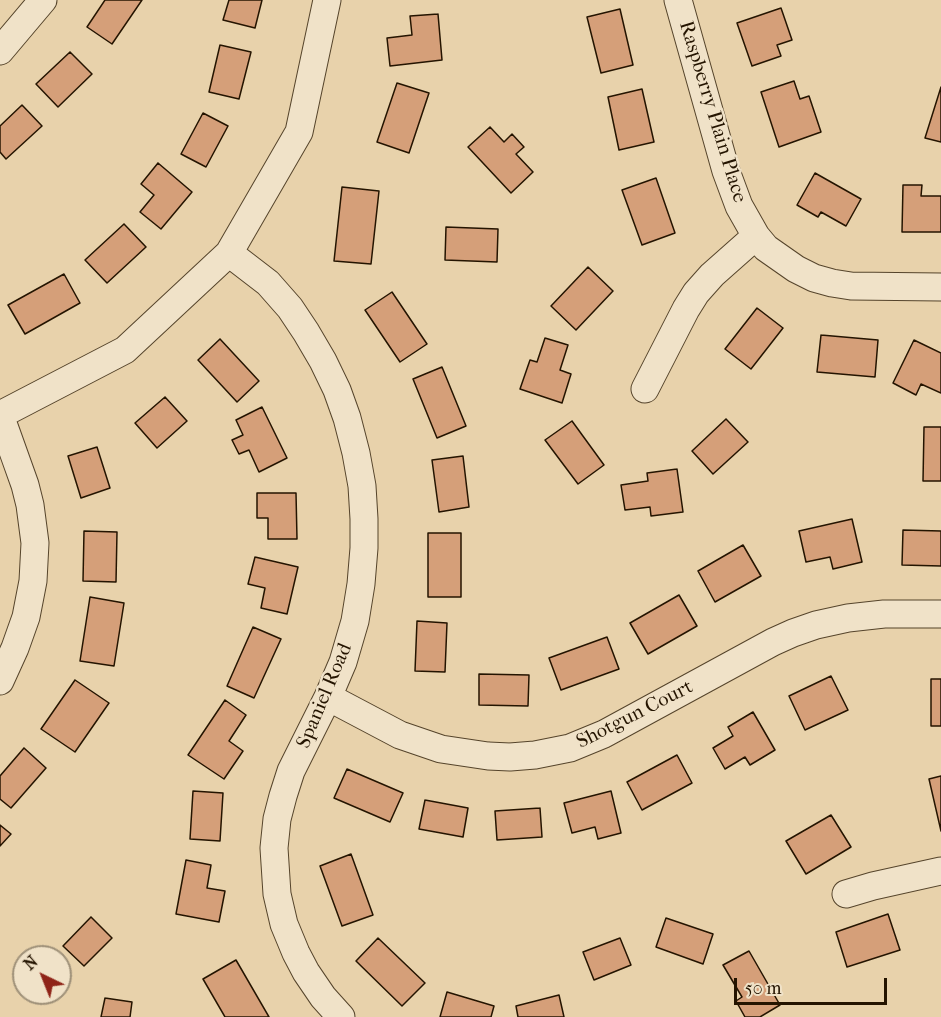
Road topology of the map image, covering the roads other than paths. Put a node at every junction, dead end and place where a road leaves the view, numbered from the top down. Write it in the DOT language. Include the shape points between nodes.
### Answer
graph roads {
  1 [pos="43,0"];
  2 [pos="327,0"];
  3 [pos="678,0"];
  4 [pos="0,51"];
  5 [pos="756,236"];
  6 [pos="229,253"];
  7 [pos="941,287"];
  8 [pos="645,389"];
  9 [pos="0,415"];
  10 [pos="941,614"];
  11 [pos="0,681"];
  12 [pos="328,697"];
  13 [pos="941,871"];
  14 [pos="846,894"];
  15 [pos="341,1017"];
  1 -- 4 [label="street"];
  2 -- 6 [label="street" via="299,132"];
  3 -- 5 [label="street, Raspberry Plain Place" via="726,171"];
  5 -- 7 [label="street, Raspberry Plain Place" via="796,269 832,283"];
  5 -- 8 [label="street" via="696,293"];
  6 -- 9 [label="street" via="125,350"];
  6 -- 12 [label="street, Spaniel Road" via="268,283 306,332 337,390 356,453 364,519 361,584 355,621"];
  9 -- 11 [label="street" via="25,484 35,543 26,617"];
  10 -- 12 [label="street, Shotgun Court" via="884,614 816,625 773,642 604,734 570,748 535,755 488,756 441,749 400,735"];
  12 -- 15 [label="street, Spaniel Road" via="291,771 277,819 274,848 277,894 288,934 306,972"];
  13 -- 14 [label="street"];
}
